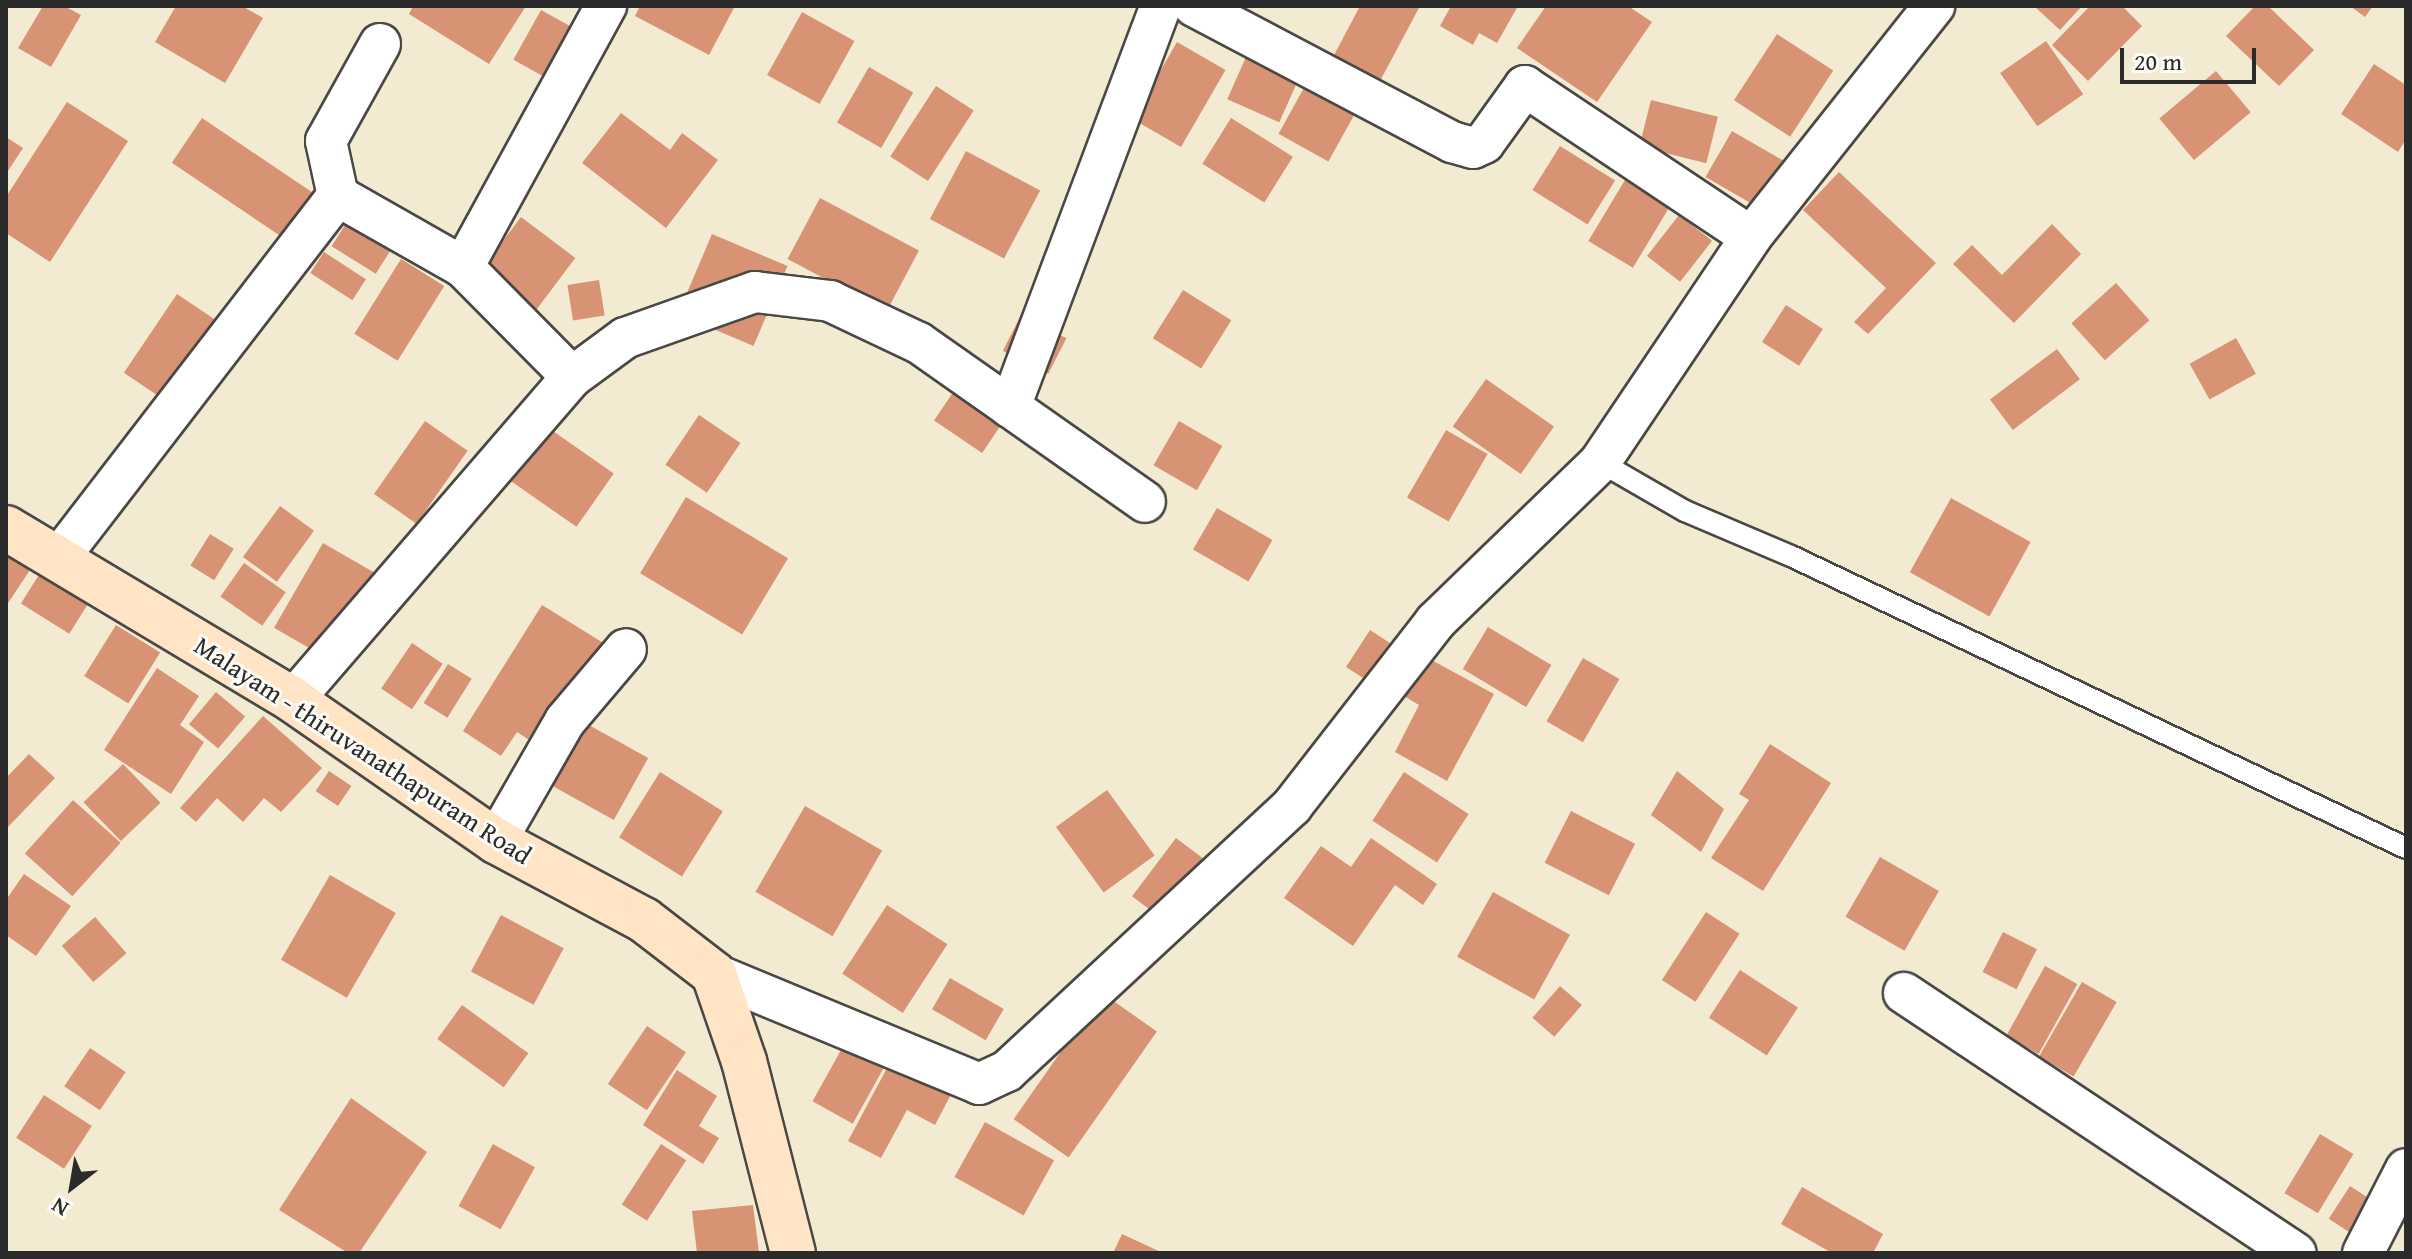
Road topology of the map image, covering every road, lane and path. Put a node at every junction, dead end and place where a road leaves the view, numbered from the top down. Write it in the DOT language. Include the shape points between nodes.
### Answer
graph roads {
  1 [pos="606,6"];
  2 [pos="1161,6"];
  3 [pos="1194,6"];
  4 [pos="1934,6"];
  5 [pos="380,44"];
  6 [pos="338,196"];
  7 [pos="1751,237"];
  8 [pos="463,267"];
  9 [pos="572,377"];
  10 [pos="1010,407"];
  11 [pos="1600,462"];
  12 [pos="1145,502"];
  13 [pos="6,528"];
  14 [pos="58,559"];
  15 [pos="626,649"];
  16 [pos="293,700"];
  17 [pos="496,841"];
  18 [pos="2406,848"];
  19 [pos="714,974"];
  20 [pos="1904,993"];
  21 [pos="2406,1169"];
  22 [pos="793,1253"];
  23 [pos="2296,1253"];
  24 [pos="2363,1253"];
  1 -- 8 [label="street"];
  2 -- 10 [label="street"];
  3 -- 7 [label="street" via="1452,142 1473,148 1484,143 1525,86"];
  4 -- 7 [label="street"];
  5 -- 6 [label="street" via="326,141"];
  6 -- 8 [label="street"];
  6 -- 14 [label="street"];
  7 -- 11 [label="street"];
  8 -- 9 [label="street"];
  9 -- 10 [label="street" via="625,338 755,292 830,301 919,343"];
  9 -- 16 [label="street"];
  10 -- 12 [label="street"];
  11 -- 18 [label="lane" via="1685,511 1791,556"];
  11 -- 19 [label="street" via="1435,622 1292,806 1007,1071 979,1084"];
  13 -- 14 [label="main road, Malayam - thiruvanathapuram Road"];
  14 -- 16 [label="main road, Malayam - thiruvanathapuram Road"];
  15 -- 17 [label="street" via="565,721"];
  16 -- 17 [label="main road, Malayam - thiruvanathapuram Road"];
  17 -- 19 [label="main road, Malayam - thiruvanathapuram Road" via="644,920"];
  19 -- 22 [label="main road" via="744,1061"];
  20 -- 23 [label="street"];
  21 -- 24 [label="street"];
}
